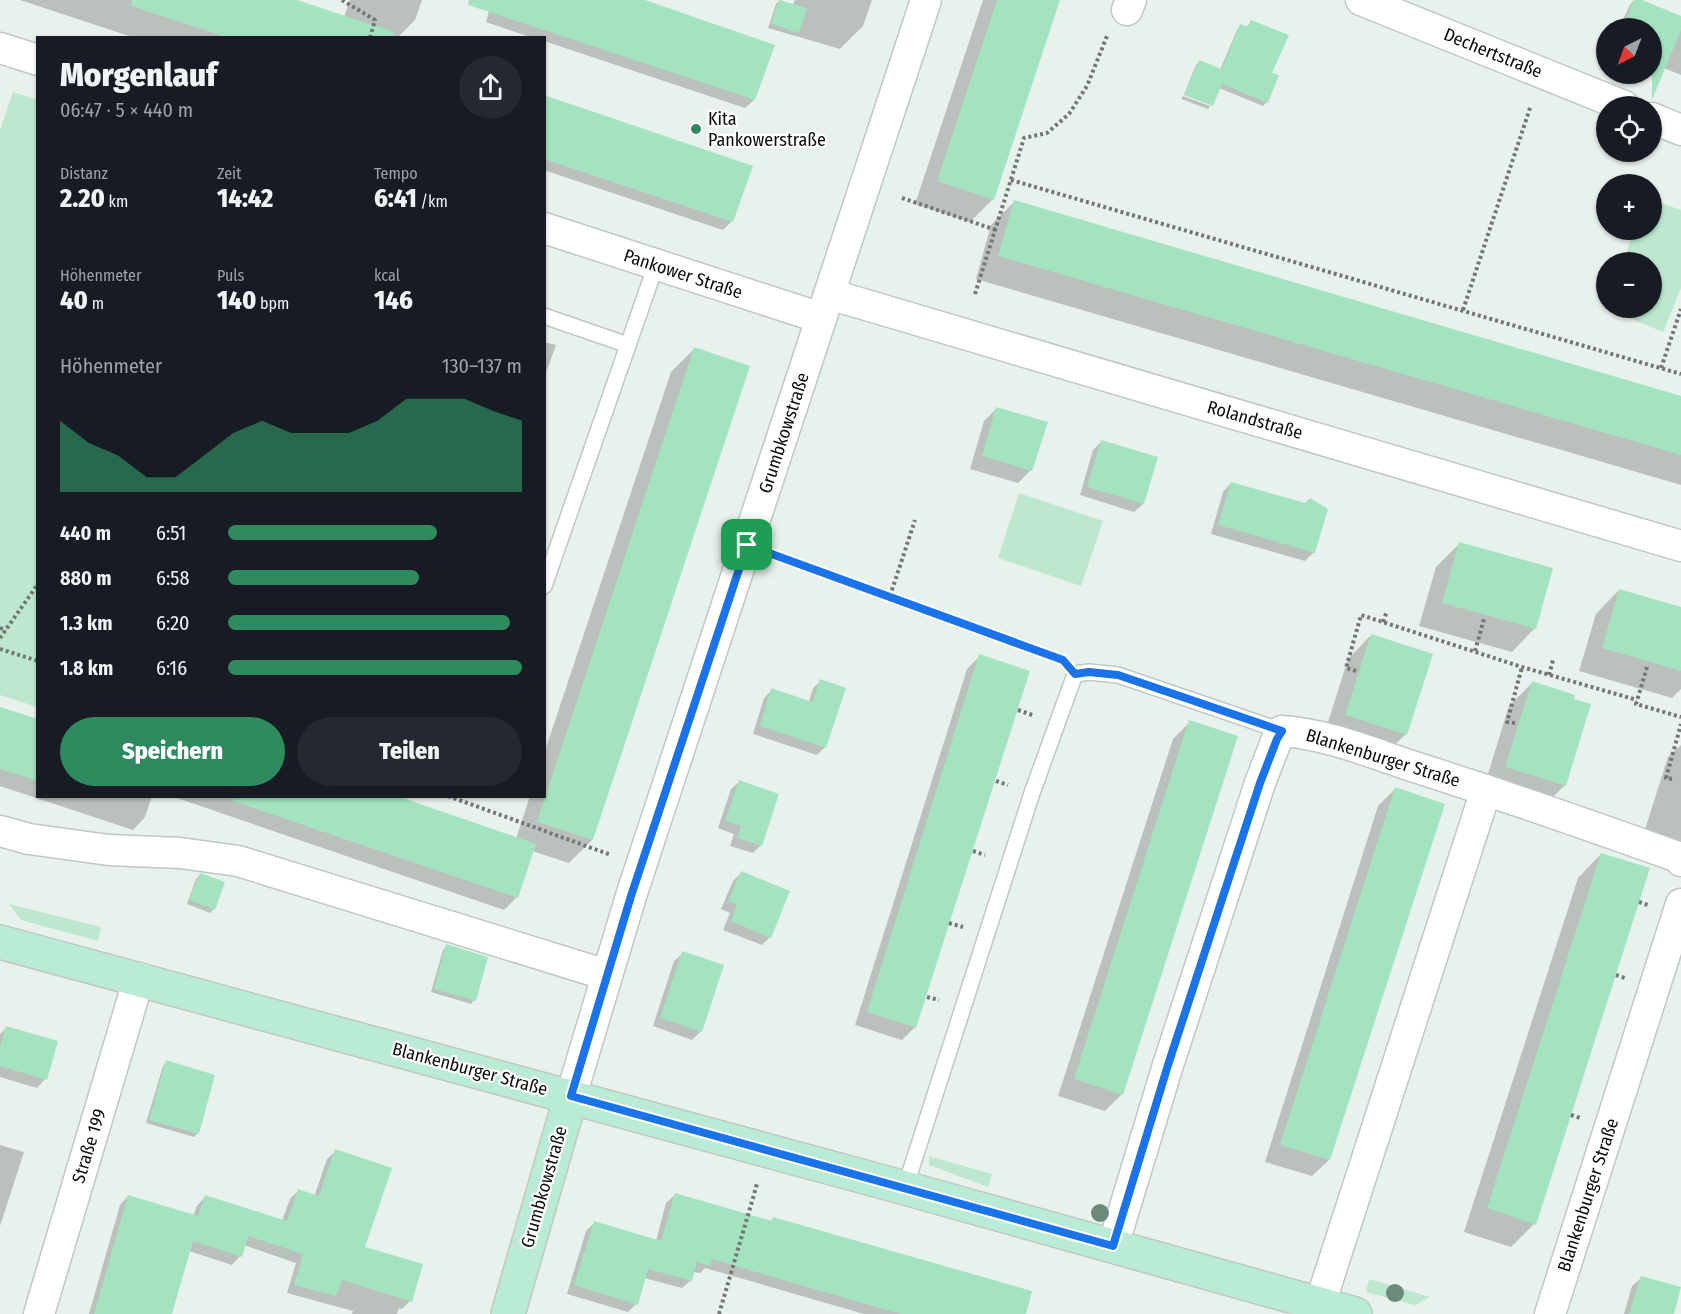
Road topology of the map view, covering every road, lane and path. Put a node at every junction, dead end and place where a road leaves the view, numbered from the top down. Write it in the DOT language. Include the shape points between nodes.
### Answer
graph roads {
  1 [pos="342,0"];
  2 [pos="926,0"];
  3 [pos="1361,0"];
  4 [pos="1129,5"];
  5 [pos="371,36"];
  6 [pos="0,48"];
  7 [pos="36,59"];
  8 [pos="1599,96"];
  9 [pos="1531,105"];
  10 [pos="1662,122"];
  11 [pos="1681,130"];
  12 [pos="1011,180"];
  13 [pos="902,198"];
  14 [pos="546,229"];
  15 [pos="996,230"];
  16 [pos="656,265"];
  17 [pos="975,294"];
  18 [pos="825,306"];
  19 [pos="1681,309"];
  20 [pos="1463,310"];
  21 [pos="546,317"];
  22 [pos="628,345"];
  23 [pos="1661,368"];
  24 [pos="1681,374"];
  25 [pos="915,520"];
  26 [pos="747,545"];
  27 [pos="1681,546"];
  28 [pos="546,580"];
  29 [pos="36,587"];
  30 [pos="890,596"];
  31 [pos="1387,610"];
  32 [pos="1484,619"];
  33 [pos="1383,622"];
  34 [pos="0,628"];
  35 [pos="6,630"];
  36 [pos="0,638"];
  37 [pos="0,649"];
  38 [pos="1475,651"];
  39 [pos="36,660"];
  40 [pos="1553,660"];
  41 [pos="1522,667"];
  42 [pos="1647,667"];
  43 [pos="1356,671"];
  44 [pos="1075,674"];
  45 [pos="1549,675"];
  46 [pos="1637,700"];
  47 [pos="1681,717"];
  48 [pos="1515,723"];
  49 [pos="1681,724"];
  50 [pos="1282,731"];
  51 [pos="1672,779"];
  52 [pos="1486,790"];
  53 [pos="453,798"];
  54 [pos="0,831"];
  55 [pos="617,858"];
  56 [pos="1681,861"];
  57 [pos="1681,904"];
  58 [pos="0,942"];
  59 [pos="607,975"];
  60 [pos="139,978"];
  61 [pos="571,1096"];
  62 [pos="757,1185"];
  63 [pos="904,1188"];
  64 [pos="1113,1246"];
  65 [pos="1302,1305"];
  66 [pos="515,1312"];
  67 [pos="39,1314"];
  68 [pos="719,1314"];
  69 [pos="1354,1314"];
  70 [pos="1550,1314"];
  1 -- 5 [label="path" via="375,20"];
  2 -- 18 [label="street, Grumbkowstraße"];
  3 -- 8 [label="street, Dechertstraße"];
  4 -- 12 [label="path" via="1117,11 1087,86 1069,114 1047,133 1024,138"];
  6 -- 7 [label="street"];
  9 -- 20 [label="path"];
  10 -- 11 [label="street"];
  12 -- 15 [label="path"];
  12 -- 20 [label="path"];
  13 -- 15 [label="path"];
  14 -- 16 [label="street, Pankower Straße"];
  15 -- 17 [label="path"];
  16 -- 18 [label="street, Pankower Straße"];
  16 -- 22 [label="lane"];
  18 -- 26 [label="street, Grumbkowstraße"];
  18 -- 27 [label="street, Rolandstraße"];
  19 -- 23 [label="path"];
  20 -- 23 [label="path"];
  21 -- 22 [label="lane"];
  22 -- 28 [label="lane"];
  23 -- 24 [label="path"];
  25 -- 30 [label="path"];
  26 -- 30 [label="path"];
  26 -- 59 [label="street, Grumbkowstraße"];
  29 -- 35 [label="path"];
  30 -- 44 [label="path" via="1063,660"];
  31 -- 33 [label="path"];
  32 -- 38 [label="path"];
  33 -- 38 [label="path"];
  33 -- 43 [label="path" via="1361,615 1346,668"];
  34 -- 35 [label="path"];
  35 -- 36 [label="path"];
  37 -- 39 [label="path"];
  38 -- 41 [label="path"];
  40 -- 45 [label="path"];
  41 -- 45 [label="path"];
  41 -- 48 [label="path" via="1507,722"];
  42 -- 46 [label="path"];
  44 -- 50 [label="lane" via="1118,675"];
  44 -- 63 [label="lane" via="1032,793"];
  45 -- 46 [label="path"];
  46 -- 47 [label="path" via="1636,704"];
  49 -- 51 [label="path" via="1666,778"];
  50 -- 52 [label="street, Blankenburger Straße" via="1352,747"];
  50 -- 64 [label="street, Blankenburger Straße" via="1257,793"];
  52 -- 56 [label="street, Blankenburger Straße"];
  52 -- 65 [label="street"];
  53 -- 55 [label="path"];
  54 -- 59 [label="street" via="109,850 180,853 238,861"];
  57 -- 70 [label="street, Blankenburger Straße"];
  58 -- 60 [label="main road, Blankenburger Straße"];
  59 -- 61 [label="street, Grumbkowstraße"];
  60 -- 61 [label="main road, Blankenburger Straße"];
  60 -- 67 [label="street, Straße 199"];
  61 -- 63 [label="main road, Blankenburger Straße"];
  61 -- 66 [label="main road, Grumbkowstraße"];
  62 -- 68 [label="path"];
  63 -- 64 [label="main road, Blankenburger Straße"];
  64 -- 65 [label="main road, Blankenburger Straße"];
  65 -- 69 [label="main road, Blankenburger Straße"];
}
